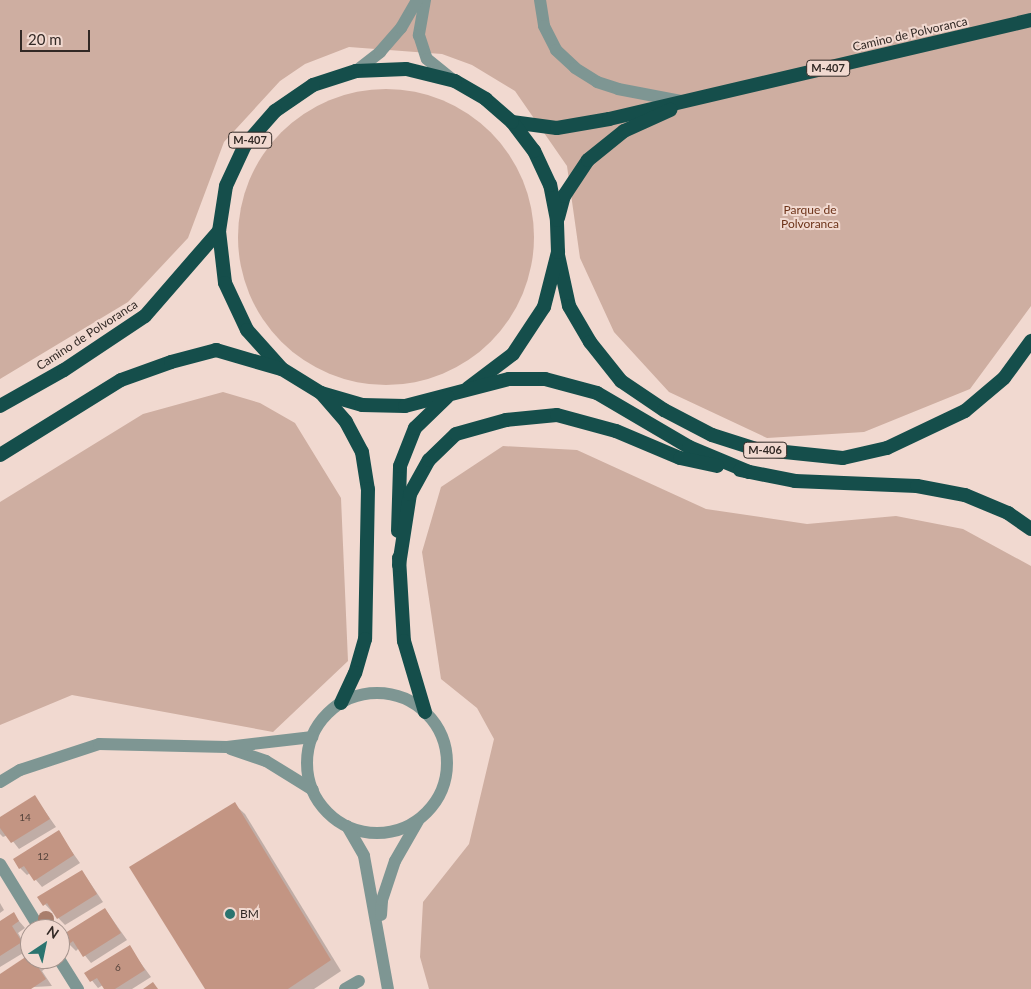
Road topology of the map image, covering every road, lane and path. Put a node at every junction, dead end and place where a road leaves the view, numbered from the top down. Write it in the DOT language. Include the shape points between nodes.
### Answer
graph roads {
  1 [pos="417,0"];
  2 [pos="425,0"];
  3 [pos="540,0"];
  4 [pos="1031,20"];
  5 [pos="356,71"];
  6 [pos="455,81"];
  7 [pos="708,94"];
  8 [pos="681,101"];
  9 [pos="512,122"];
  10 [pos="557,220"];
  11 [pos="218,232"];
  12 [pos="558,252"];
  13 [pos="1031,341"];
  14 [pos="282,369"];
  15 [pos="468,388"];
  16 [pos="320,393"];
  17 [pos="447,397"];
  18 [pos="0,406"];
  19 [pos="0,455"];
  20 [pos="750,472"];
  21 [pos="1031,529"];
  22 [pos="399,565"];
  23 [pos="341,703"];
  24 [pos="425,712"];
  25 [pos="312,737"];
  26 [pos="227,747"];
  27 [pos="0,782"];
  28 [pos="313,790"];
  29 [pos="418,821"];
  30 [pos="347,826"];
  31 [pos="0,864"];
  32 [pos="34,919"];
  33 [pos="380,948"];
  34 [pos="65,969"];
  35 [pos="358,981"];
  36 [pos="78,989"];
  37 [pos="345,989"];
  38 [pos="388,989"];
  1 -- 5 [label="street" via="401,28 380,52"];
  2 -- 6 [label="street" via="419,35 427,59"];
  3 -- 8 [label="street" via="544,26 556,50 575,68 597,82 618,89"];
  4 -- 7 [label="highway, Camino de Polvoranca / M-407"];
  5 -- 6 [label="highway, M-407" via="406,69"];
  5 -- 11 [label="highway, M-407" via="313,85 275,111 245,145 226,186"];
  6 -- 9 [label="highway, M-407" via="486,99"];
  7 -- 8 [label="highway, Camino de Polvoranca / M-407"];
  7 -- 10 [label="highway, Camino de Polvoranca / M-407" via="624,130 605,145 574,178 564,196"];
  8 -- 9 [label="highway, Camino de Polvoranca / M-407" via="557,128"];
  9 -- 10 [label="highway, M-407" via="534,151 550,184"];
  10 -- 12 [label="highway, M-407"];
  11 -- 14 [label="highway, M-407" via="225,283 246,330"];
  11 -- 18 [label="highway, Camino de Polvoranca" via="145,316 64,370"];
  12 -- 13 [label="highway, M-406" via="570,306 590,342 621,381 664,410 712,435 756,449 843,458 887,448 965,411 1004,378"];
  12 -- 15 [label="highway, M-407" via="544,307 513,354"];
  14 -- 16 [label="highway, M-407"];
  14 -- 19 [label="highway, M-407" via="216,350 171,362 122,380"];
  15 -- 17 [label="highway, M-407"];
  15 -- 20 [label="highway, M-406" via="509,378 545,379 596,393 689,447"];
  16 -- 17 [label="highway, M-407" via="362,405 396,406"];
  16 -- 23 [label="highway" via="346,422 362,452 368,489 365,638 355,673"];
  17 -- 22 [label="highway" via="415,428 400,466"];
  20 -- 21 [label="highway, M-406" via="795,481 917,486 965,495 1008,513"];
  20 -- 22 [label="highway, M-406" via="680,458 616,431 558,415 506,420 456,434 429,460 410,494"];
  22 -- 24 [label="highway" via="404,641"];
  23 -- 24 [label="street" via="361,695 384,694 406,699"];
  23 -- 25 [label="street" via="324,718"];
  24 -- 29 [label="street" via="438,728 446,747 448,768 440,794"];
  25 -- 26 [label="street"];
  25 -- 28 [label="street" via="308,772"];
  26 -- 27 [label="street" via="99,744 20,770"];
  26 -- 28 [label="street" via="266,761"];
  28 -- 30 [label="street" via="332,817"];
  29 -- 30 [label="street" via="383,833"];
  29 -- 33 [label="street" via="395,861 382,900"];
  30 -- 33 [label="street" via="364,856"];
  31 -- 32 [label="street"];
  33 -- 38 [label="street"];
  34 -- 36 [label="street"];
  35 -- 37 [label="street"];
}
